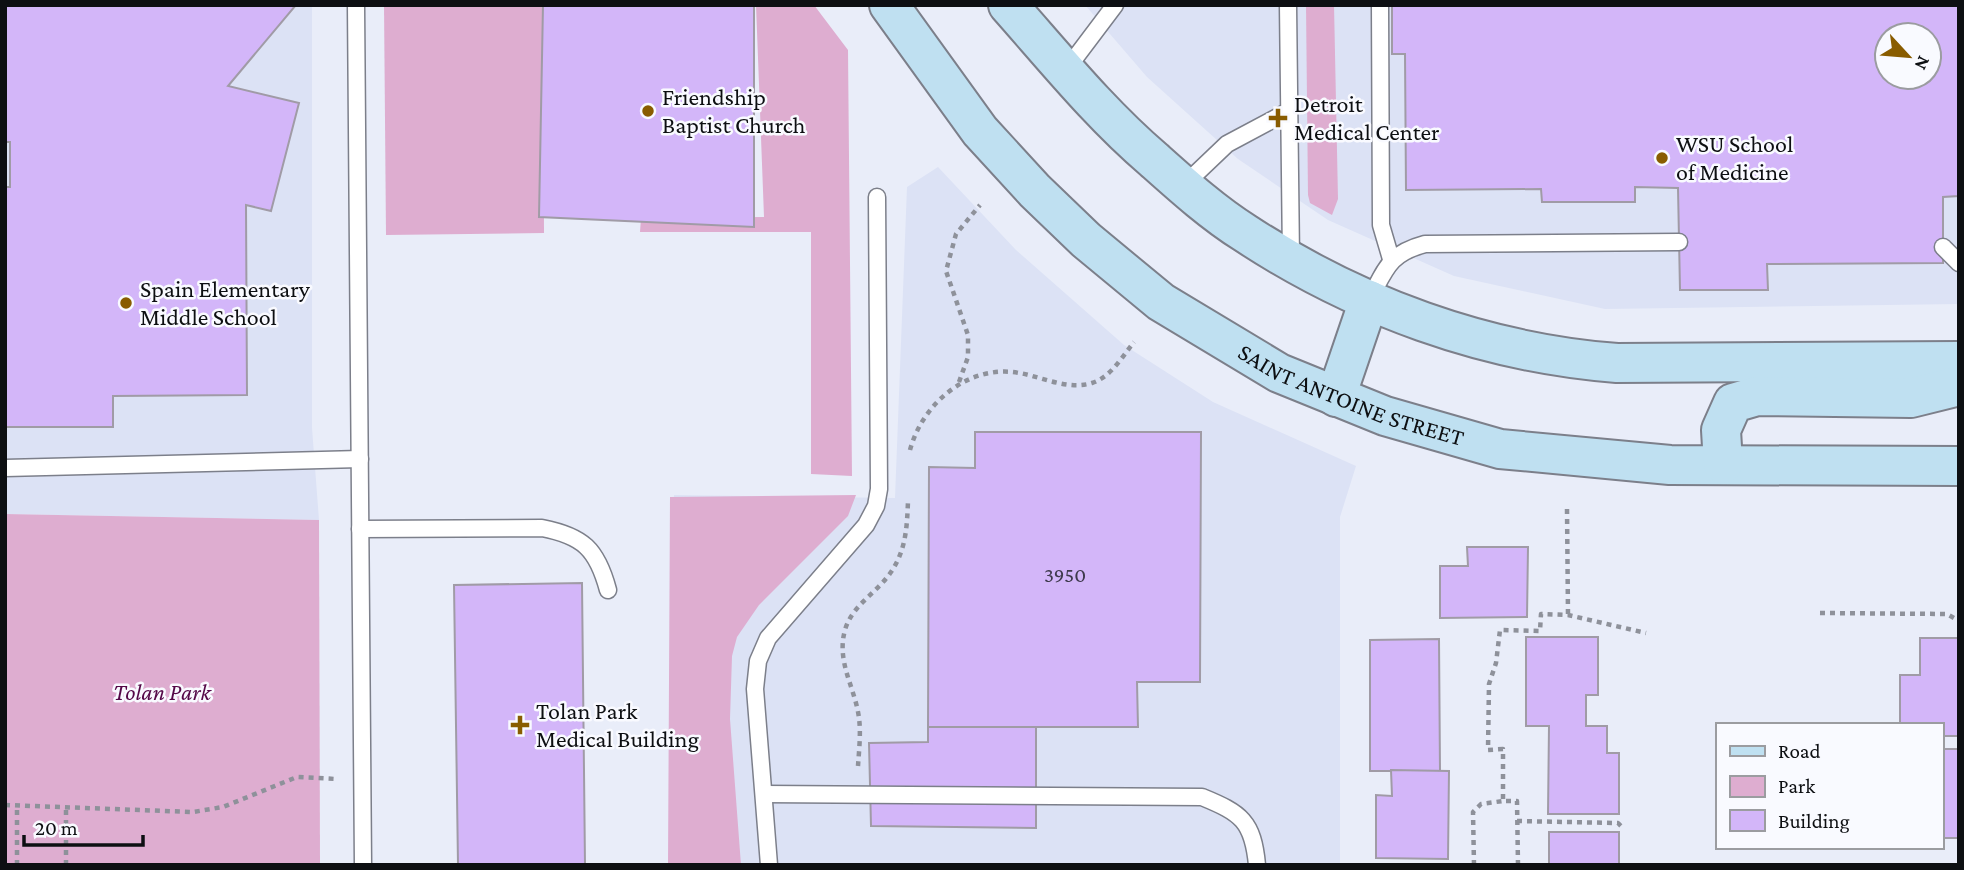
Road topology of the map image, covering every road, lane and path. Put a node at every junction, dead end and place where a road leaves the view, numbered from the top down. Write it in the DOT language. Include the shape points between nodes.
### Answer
graph roads {
  1 [pos="356,5"];
  2 [pos="889,5"];
  3 [pos="1008,5"];
  4 [pos="1115,5"];
  5 [pos="1288,5"];
  6 [pos="1380,5"];
  7 [pos="1066,70"];
  8 [pos="1289,111"];
  9 [pos="1184,185"];
  10 [pos="877,197"];
  11 [pos="980,205"];
  12 [pos="1679,242"];
  13 [pos="1943,247"];
  14 [pos="1391,259"];
  15 [pos="1291,261"];
  16 [pos="1959,263"];
  17 [pos="1369,300"];
  18 [pos="1134,342"];
  19 [pos="1959,360"];
  20 [pos="959,383"];
  21 [pos="1959,386"];
  22 [pos="1336,397"];
  23 [pos="1959,452"];
  24 [pos="360,459"];
  25 [pos="910,461"];
  26 [pos="1723,464"];
  27 [pos="1917,466"];
  28 [pos="1959,466"];
  29 [pos="5,468"];
  30 [pos="908,499"];
  31 [pos="1567,509"];
  32 [pos="360,529"];
  33 [pos="608,590"];
  34 [pos="1820,613"];
  35 [pos="1568,615"];
  36 [pos="1959,621"];
  37 [pos="1646,633"];
  38 [pos="340,779"];
  39 [pos="764,794"];
  40 [pos="858,795"];
  41 [pos="1503,801"];
  42 [pos="5,805"];
  43 [pos="17,806"];
  44 [pos="66,808"];
  45 [pos="1517,821"];
  46 [pos="1623,828"];
  47 [pos="17,865"];
  48 [pos="66,865"];
  49 [pos="363,865"];
  50 [pos="769,865"];
  51 [pos="1257,865"];
  52 [pos="1474,865"];
  53 [pos="1518,865"];
  1 -- 24 [label="lane"];
  2 -- 22 [label="street, SAINT ANTOINE STREET" via="980,131 1035,191 1122,272 1218,338 1279,373"];
  3 -- 7 [label="street"];
  4 -- 7 [label="lane"];
  5 -- 8 [label="lane"];
  6 -- 14 [label="lane" via="1381,225"];
  7 -- 9 [label="street"];
  8 -- 9 [label="lane" via="1227,144"];
  8 -- 15 [label="lane"];
  9 -- 15 [label="street" via="1243,232"];
  10 -- 39 [label="lane" via="877,498 866,526 768,638 758,661 755,689"];
  11 -- 20 [label="path" via="956,234 946,271 968,335 968,357"];
  12 -- 14 [label="lane" via="1424,244"];
  13 -- 16 [label="lane"];
  14 -- 17 [label="lane"];
  15 -- 17 [label="street"];
  17 -- 19 [label="street" via="1496,345 1570,359 1617,363"];
  17 -- 22 [label="street"];
  18 -- 20 [label="path" via="1110,372 1092,383 1069,386 1012,372 983,374"];
  20 -- 25 [label="path" via="921,424 910,448"];
  21 -- 26 [label="street" via="1911,398 1757,397 1733,403 1721,430"];
  22 -- 26 [label="street, SAINT ANTOINE STREET" via="1500,449 1644,463"];
  23 -- 27 [label="street"];
  24 -- 29 [label="lane"];
  24 -- 32 [label="lane"];
  26 -- 27 [label="street, SAINT ANTOINE STREET"];
  27 -- 28 [label="street, SAINT ANTOINE STREET"];
  30 -- 40 [label="path" via="902,552 890,574 846,626 841,646 859,719"];
  31 -- 35 [label="path"];
  32 -- 33 [label="lane" via="542,528 568,533 585,544 600,563"];
  32 -- 49 [label="lane"];
  34 -- 36 [label="path" via="1947,614"];
  35 -- 37 [label="path"];
  35 -- 41 [label="path" via="1541,614 1540,631 1500,630 1489,684 1488,750 1503,749"];
  38 -- 44 [label="path" via="297,777 223,807 193,812"];
  39 -- 40 [label="lane"];
  39 -- 50 [label="lane"];
  40 -- 51 [label="lane" via="1202,797 1236,811 1255,837"];
  41 -- 45 [label="path" via="1517,802"];
  41 -- 52 [label="path" via="1481,804 1473,812"];
  42 -- 43 [label="path"];
  43 -- 44 [label="path"];
  43 -- 47 [label="path"];
  44 -- 48 [label="path"];
  45 -- 46 [label="path" via="1618,822"];
  45 -- 53 [label="path"];
}
